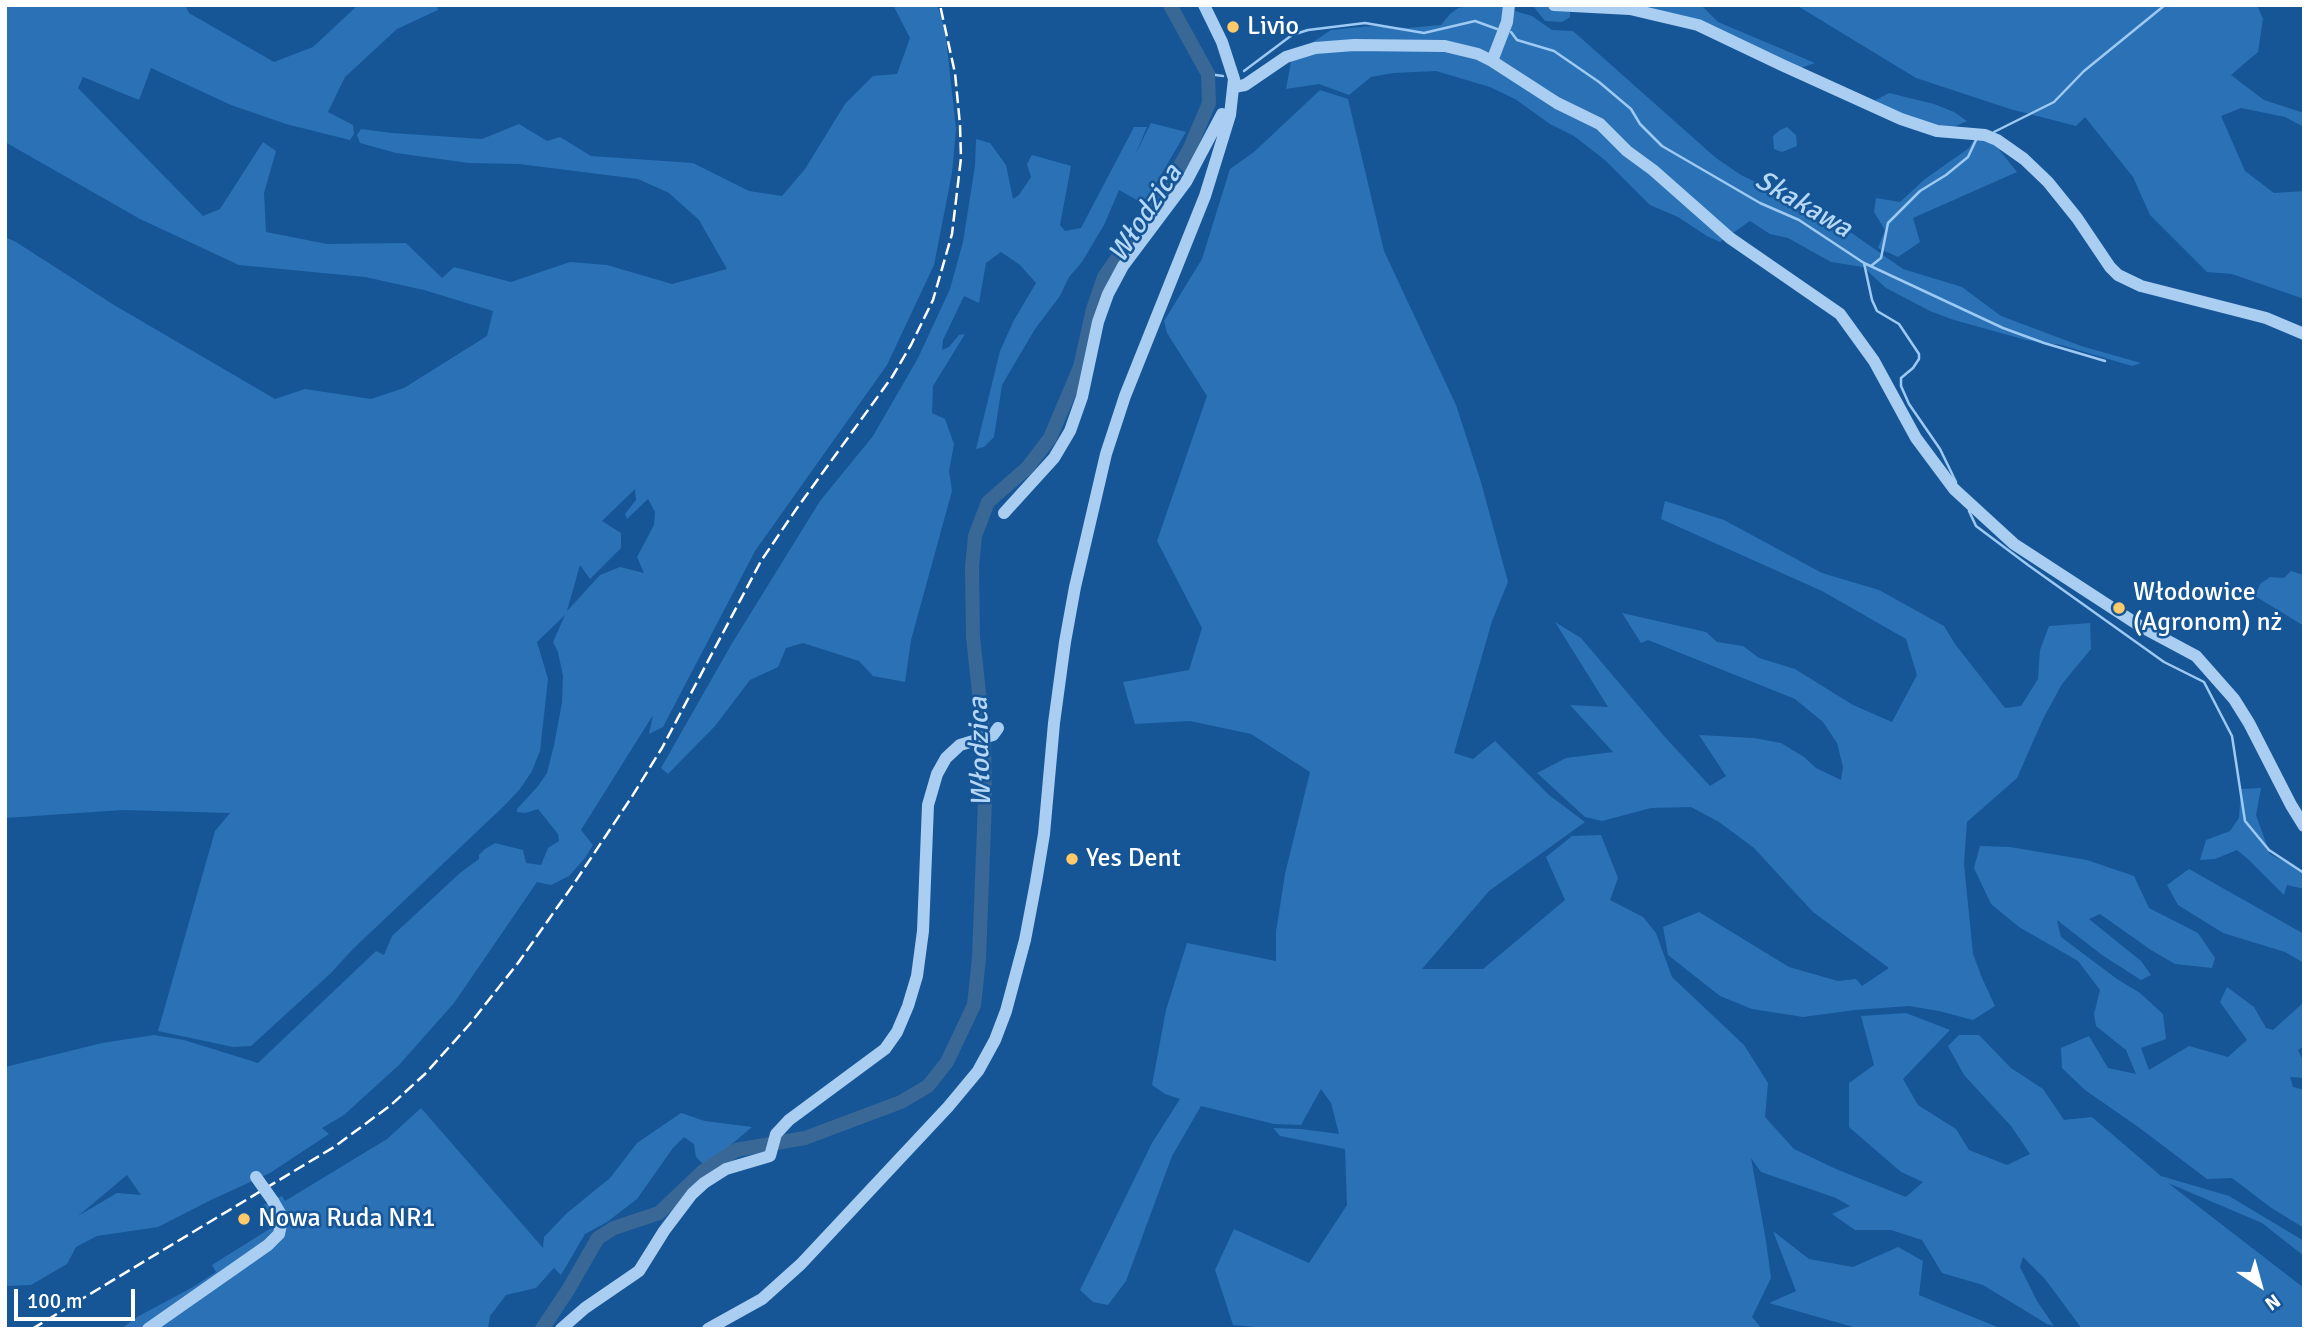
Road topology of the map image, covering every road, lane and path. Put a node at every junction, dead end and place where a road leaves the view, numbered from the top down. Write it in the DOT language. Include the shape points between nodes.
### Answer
graph roads {
  1 [pos="1205,5"];
  2 [pos="1554,5"];
  3 [pos="1509,9"];
  4 [pos="1495,55"];
  5 [pos="1234,87"];
  6 [pos="1222,113"];
  7 [pos="2304,334"];
  8 [pos="1004,513"];
  9 [pos="995,732"];
  10 [pos="2304,826"];
  11 [pos="256,1177"];
  12 [pos="148,1329"];
  13 [pos="561,1329"];
  14 [pos="708,1329"];
  1 -- 5 [label="street" via="1228,58"];
  2 -- 7 [label="street" via="1630,9 1698,25 1901,119 1937,131 1997,140 2048,183 2118,275 2141,286 2266,318"];
  3 -- 4 [label="street"];
  4 -- 5 [label="street" via="1438,46 1315,48 1286,57 1245,85"];
  4 -- 10 [label="street" via="1557,103 1600,124 1730,238 1840,314 1874,361 1916,438 1954,489 2042,564 2196,656 2234,699"];
  5 -- 6 [label="street"];
  6 -- 8 [label="street" via="1186,182 1108,294 1070,431 1054,458"];
  6 -- 14 [label="street" via="1205,196 1106,454 1069,618 1044,834 1025,940 995,1040 978,1071 948,1107 789,1276 754,1304"];
  9 -- 13 [label="street" via="960,745 937,774 928,806 918,976 897,1032 885,1049 803,1108 776,1134 771,1156 726,1169 704,1183 639,1270"];
  11 -- 12 [label="street, bridge" via="280,1213 279,1234"];
}
